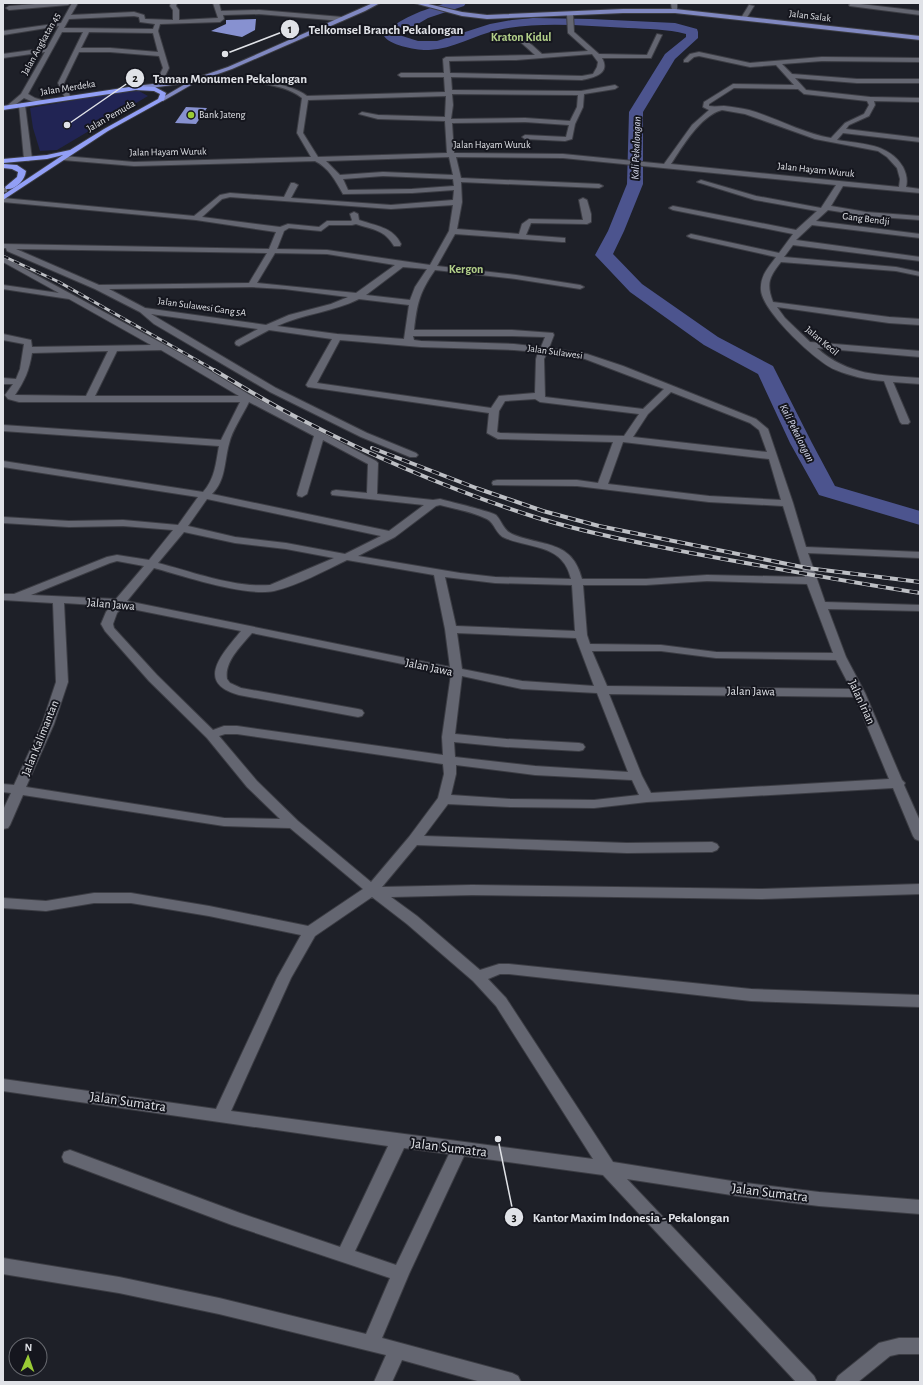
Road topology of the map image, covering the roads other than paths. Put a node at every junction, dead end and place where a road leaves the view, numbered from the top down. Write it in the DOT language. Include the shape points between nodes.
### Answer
graph roads {
  1 [pos="17,3"];
  2 [pos="68,3"];
  3 [pos="75,3"];
  4 [pos="174,3"];
  5 [pos="216,3"];
  6 [pos="419,3"];
  7 [pos="674,3"];
  8 [pos="378,4"];
  9 [pos="852,5"];
  10 [pos="752,6"];
  11 [pos="9,8"];
  12 [pos="675,11"];
  13 [pos="3,12"];
  14 [pos="219,13"];
  15 [pos="920,13"];
  16 [pos="68,17"];
  17 [pos="744,18"];
  18 [pos="342,19"];
  19 [pos="571,20"];
  20 [pos="158,22"];
  21 [pos="176,22"];
  22 [pos="63,27"];
  23 [pos="88,30"];
  24 [pos="155,31"];
  25 [pos="3,33"];
  26 [pos="659,35"];
  27 [pos="518,37"];
  28 [pos="920,38"];
  29 [pos="50,49"];
  30 [pos="77,50"];
  31 [pos="161,54"];
  32 [pos="595,54"];
  33 [pos="3,56"];
  34 [pos="540,56"];
  35 [pos="920,60"];
  36 [pos="686,61"];
  37 [pos="778,63"];
  38 [pos="401,75"];
  39 [pos="446,75"];
  40 [pos="789,76"];
  41 [pos="199,79"];
  42 [pos="920,81"];
  43 [pos="162,84"];
  44 [pos="533,84"];
  45 [pos="615,87"];
  46 [pos="797,87"];
  47 [pos="136,88"];
  48 [pos="448,93"];
  49 [pos="581,93"];
  50 [pos="24,96"];
  51 [pos="68,98"];
  52 [pos="305,98"];
  53 [pos="870,99"];
  54 [pos="161,100"];
  55 [pos="920,100"];
  56 [pos="43,102"];
  57 [pos="22,105"];
  58 [pos="6,108"];
  59 [pos="714,109"];
  60 [pos="362,114"];
  61 [pos="448,120"];
  62 [pos="572,123"];
  63 [pos="843,131"];
  64 [pos="525,137"];
  65 [pos="833,140"];
  66 [pos="920,140"];
  67 [pos="567,147"];
  68 [pos="73,151"];
  69 [pos="451,155"];
  70 [pos="63,158"];
  71 [pos="28,159"];
  72 [pos="316,159"];
  73 [pos="3,161"];
  74 [pos="665,165"];
  75 [pos="3,166"];
  76 [pos="338,177"];
  77 [pos="458,182"];
  78 [pos="701,182"];
  79 [pos="841,183"];
  80 [pos="294,185"];
  81 [pos="599,186"];
  82 [pos="3,190"];
  83 [pos="902,190"];
  84 [pos="346,192"];
  85 [pos="920,192"];
  86 [pos="3,199"];
  87 [pos="286,200"];
  88 [pos="583,200"];
  89 [pos="458,202"];
  90 [pos="353,205"];
  91 [pos="673,208"];
  92 [pos="824,208"];
  93 [pos="196,218"];
  94 [pos="920,218"];
  95 [pos="356,221"];
  96 [pos="810,222"];
  97 [pos="281,230"];
  98 [pos="453,231"];
  99 [pos="798,233"];
  100 [pos="522,236"];
  101 [pos="691,236"];
  102 [pos="920,236"];
  103 [pos="562,240"];
  104 [pos="791,242"];
  105 [pos="397,244"];
  106 [pos="3,246"];
  107 [pos="272,252"];
  108 [pos="780,258"];
  109 [pos="3,259"];
  110 [pos="920,259"];
  111 [pos="400,264"];
  112 [pos="432,268"];
  113 [pos="920,274"];
  114 [pos="252,285"];
  115 [pos="98,287"];
  116 [pos="580,287"];
  117 [pos="3,288"];
  118 [pos="357,296"];
  119 [pos="74,298"];
  120 [pos="413,303"];
  121 [pos="770,304"];
  122 [pos="144,310"];
  123 [pos="920,322"];
  124 [pos="269,328"];
  125 [pos="3,337"];
  126 [pos="337,337"];
  127 [pos="410,337"];
  128 [pos="239,343"];
  129 [pos="806,344"];
  130 [pos="162,347"];
  131 [pos="114,348"];
  132 [pos="28,350"];
  133 [pos="542,350"];
  134 [pos="920,354"];
  135 [pos="887,378"];
  136 [pos="3,381"];
  137 [pos="920,381"];
  138 [pos="18,382"];
  139 [pos="670,388"];
  140 [pos="540,391"];
  141 [pos="246,398"];
  142 [pos="88,400"];
  143 [pos="494,410"];
  144 [pos="645,412"];
  145 [pos="906,422"];
  146 [pos="3,428"];
  147 [pos="319,436"];
  148 [pos="623,438"];
  149 [pos="224,443"];
  150 [pos="413,455"];
  151 [pos="773,456"];
  152 [pos="3,464"];
  153 [pos="497,483"];
  154 [pos="602,486"];
  155 [pos="336,492"];
  156 [pos="302,494"];
  157 [pos="205,495"];
  158 [pos="372,496"];
  159 [pos="433,503"];
  160 [pos="788,503"];
  161 [pos="3,520"];
  162 [pos="181,528"];
  163 [pos="391,535"];
  164 [pos="802,550"];
  165 [pos="920,555"];
  166 [pos="346,557"];
  167 [pos="151,564"];
  168 [pos="807,568"];
  169 [pos="439,573"];
  170 [pos="812,581"];
  171 [pos="577,582"];
  172 [pos="6,599"];
  173 [pos="58,601"];
  174 [pos="120,603"];
  175 [pos="820,605"];
  176 [pos="920,608"];
  177 [pos="249,629"];
  178 [pos="451,629"];
  179 [pos="581,635"];
  180 [pos="585,647"];
  181 [pos="840,657"];
  182 [pos="458,673"];
  183 [pos="602,690"];
  184 [pos="859,692"];
  185 [pos="358,713"];
  186 [pos="211,735"];
  187 [pos="448,737"];
  188 [pos="579,747"];
  189 [pos="449,762"];
  190 [pos="636,776"];
  191 [pos="899,783"];
  192 [pos="3,788"];
  193 [pos="18,791"];
  194 [pos="647,798"];
  195 [pos="444,799"];
  196 [pos="293,824"];
  197 [pos="3,825"];
  198 [pos="920,836"];
  199 [pos="414,840"];
  200 [pos="712,847"];
  201 [pos="920,889"];
  202 [pos="373,891"];
  203 [pos="3,903"];
  204 [pos="310,932"];
  205 [pos="478,977"];
  206 [pos="920,1001"];
  207 [pos="3,1085"];
  208 [pos="221,1115"];
  209 [pos="399,1141"];
  210 [pos="459,1149"];
  211 [pos="70,1157"];
  212 [pos="608,1170"];
  213 [pos="920,1206"];
  214 [pos="345,1255"];
  215 [pos="3,1266"];
  216 [pos="400,1274"];
  217 [pos="371,1343"];
  218 [pos="920,1346"];
  219 [pos="397,1350"];
  220 [pos="383,1382"];
  221 [pos="512,1382"];
  222 [pos="808,1382"];
  223 [pos="844,1382"];
  1 -- 11 [label="street"];
  2 -- 11 [label="street"];
  3 -- 16 [label="street, Jalan Angkatan 45"];
  4 -- 21 [label="street" via="172,6 176,10"];
  5 -- 14 [label="street"];
  6 -- 19 [label="main road, Jalan Salak" via="462,14"];
  7 -- 12 [label="street"];
  8 -- 18 [label="main road"];
  9 -- 15 [label="street"];
  10 -- 17 [label="street"];
  11 -- 13 [label="street"];
  12 -- 17 [label="main road, Jalan Salak"];
  12 -- 19 [label="main road, Jalan Salak" via="623,11"];
  14 -- 18 [label="street" via="259,12"];
  14 -- 21 [label="street" via="221,19 218,20"];
  16 -- 20 [label="street" via="128,14 142,16 142,21"];
  16 -- 22 [label="street, Jalan Angkatan 45"];
  17 -- 28 [label="main road, Jalan Salak"];
  18 -- 41 [label="main road"];
  19 -- 32 [label="street" via="571,34"];
  20 -- 21 [label="street"];
  20 -- 24 [label="street"];
  22 -- 23 [label="street"];
  22 -- 25 [label="street"];
  22 -- 29 [label="street, Jalan Angkatan 45"];
  23 -- 24 [label="street"];
  23 -- 30 [label="street"];
  24 -- 31 [label="street"];
  26 -- 32 [label="street" via="649,57"];
  27 -- 34 [label="street"];
  29 -- 33 [label="street"];
  29 -- 50 [label="street, Jalan Angkatan 45"];
  30 -- 31 [label="street"];
  30 -- 51 [label="street" via="61,84"];
  31 -- 43 [label="street" via="166,63 161,78"];
  32 -- 34 [label="street"];
  32 -- 44 [label="street" via="601,62 596,75"];
  34 -- 39 [label="street" via="447,59"];
  35 -- 37 [label="street" via="816,59"];
  36 -- 37 [label="street" via="692,55 699,54 747,64"];
  37 -- 40 [label="street"];
  38 -- 39 [label="street"];
  39 -- 44 [label="street"];
  39 -- 48 [label="street"];
  40 -- 42 [label="street" via="857,81"];
  40 -- 46 [label="street"];
  41 -- 43 [label="main road"];
  41 -- 52 [label="street" via="276,85 295,89"];
  41 -- 54 [label="main road"];
  43 -- 47 [label="main road"];
  44 -- 48 [label="street"];
  44 -- 49 [label="street"];
  45 -- 49 [label="street"];
  46 -- 53 [label="street" via="804,92"];
  46 -- 59 [label="street" via="733,86 706,103 706,107"];
  47 -- 51 [label="highway, Jalan Merdeka"];
  47 -- 54 [label="highway, Jalan Merdeka" via="158,90 163,93"];
  48 -- 52 [label="street"];
  48 -- 61 [label="street"];
  49 -- 62 [label="street" via="581,103"];
  50 -- 56 [label="street"];
  50 -- 58 [label="street, Jalan Angkatan 45"];
  51 -- 56 [label="highway, Jalan Merdeka"];
  52 -- 72 [label="street" via="300,133"];
  53 -- 55 [label="street"];
  53 -- 63 [label="street" via="872,105 867,115 847,124"];
  54 -- 68 [label="highway, Jalan Pemuda" via="119,122"];
  56 -- 57 [label="highway, Jalan Merdeka"];
  57 -- 58 [label="highway, Jalan Merdeka"];
  57 -- 71 [label="street"];
  59 -- 65 [label="street" via="734,109 810,135"];
  59 -- 74 [label="street"];
  60 -- 61 [label="street"];
  61 -- 62 [label="street"];
  61 -- 69 [label="street"];
  62 -- 67 [label="street"];
  63 -- 65 [label="street"];
  63 -- 66 [label="street"];
  64 -- 67 [label="street"];
  65 -- 83 [label="street" via="887,153 902,172"];
  67 -- 69 [label="street, Jalan Hayam Wuruk"];
  67 -- 74 [label="street, Jalan Hayam Wuruk" via="589,158"];
  68 -- 70 [label="highway, Jalan Pemuda"];
  68 -- 71 [label="highway"];
  69 -- 72 [label="street, Jalan Hayam Wuruk"];
  69 -- 77 [label="street"];
  70 -- 72 [label="street, Jalan Hayam Wuruk" via="134,164"];
  70 -- 86 [label="highway, Jalan Pemuda"];
  71 -- 73 [label="highway"];
  72 -- 76 [label="street" via="325,163"];
  74 -- 79 [label="street, Jalan Hayam Wuruk"];
  75 -- 82 [label="highway" via="18,168 22,174 15,183"];
  76 -- 77 [label="street" via="373,175"];
  76 -- 84 [label="street"];
  77 -- 81 [label="street"];
  77 -- 84 [label="street" via="399,192"];
  77 -- 89 [label="street"];
  78 -- 92 [label="street" via="755,198"];
  79 -- 83 [label="street, Jalan Hayam Wuruk"];
  79 -- 92 [label="street"];
  80 -- 87 [label="street"];
  83 -- 85 [label="street, Jalan Hayam Wuruk"];
  84 -- 90 [label="street"];
  86 -- 93 [label="street"];
  87 -- 90 [label="street"];
  87 -- 93 [label="street" via="223,195"];
  88 -- 100 [label="street" via="587,222 529,221"];
  89 -- 90 [label="street" via="391,207"];
  89 -- 98 [label="street"];
  90 -- 95 [label="street"];
  91 -- 99 [label="street"];
  92 -- 94 [label="street"];
  92 -- 96 [label="street"];
  93 -- 97 [label="street"];
  95 -- 97 [label="street" via="327,223 321,229 288,226"];
  95 -- 105 [label="street" via="382,229 396,239"];
  96 -- 99 [label="street"];
  96 -- 102 [label="street, Gang Bendji"];
  97 -- 107 [label="street"];
  98 -- 100 [label="street"];
  98 -- 112 [label="street"];
  99 -- 104 [label="street"];
  100 -- 103 [label="street"];
  101 -- 108 [label="street"];
  104 -- 108 [label="street"];
  104 -- 110 [label="street"];
  106 -- 107 [label="street"];
  106 -- 115 [label="street, Jalan Sulawesi Gang 5A"];
  107 -- 111 [label="street" via="339,253"];
  107 -- 114 [label="street"];
  108 -- 113 [label="street" via="896,269"];
  108 -- 121 [label="street" via="766,277 765,291"];
  109 -- 119 [label="street"];
  111 -- 112 [label="street"];
  111 -- 118 [label="street" via="383,280"];
  112 -- 116 [label="street"];
  112 -- 120 [label="street" via="419,287"];
  114 -- 115 [label="street"];
  114 -- 118 [label="street"];
  115 -- 122 [label="street, Jalan Sulawesi Gang 5A"];
  117 -- 119 [label="street"];
  118 -- 120 [label="street"];
  118 -- 124 [label="street" via="343,303 299,314"];
  119 -- 130 [label="street"];
  120 -- 127 [label="street"];
  121 -- 123 [label="street"];
  121 -- 129 [label="street, Jalan Kecil"];
  122 -- 124 [label="street, Jalan Sulawesi Gang 5A"];
  122 -- 150 [label="street" via="146,315 157,322 273,390 358,432"];
  124 -- 126 [label="street, Jalan Sulawesi Gang 5A"];
  124 -- 128 [label="street"];
  125 -- 132 [label="street" via="28,342"];
  126 -- 127 [label="street, Jalan Sulawesi Gang 5A"];
  126 -- 143 [label="street" via="311,385"];
  127 -- 133 [label="street, Jalan Sulawesi" via="424,344"];
  127 -- 133 [label="street" via="512,333 550,335"];
  129 -- 134 [label="street"];
  129 -- 135 [label="street, Jalan Kecil" via="826,361 840,368"];
  130 -- 131 [label="street"];
  130 -- 141 [label="street"];
  131 -- 132 [label="street"];
  131 -- 142 [label="street"];
  132 -- 138 [label="street" via="25,369"];
  133 -- 139 [label="street, Jalan Sulawesi" via="587,357"];
  133 -- 140 [label="street"];
  135 -- 137 [label="street, Jalan Kecil"];
  135 -- 145 [label="street"];
  136 -- 138 [label="street"];
  138 -- 142 [label="street" via="11,397"];
  139 -- 144 [label="street"];
  139 -- 151 [label="street, Jalan Sulawesi" via="753,421 763,429"];
  140 -- 143 [label="street" via="502,398"];
  140 -- 144 [label="street" via="540,399 543,400"];
  141 -- 142 [label="street"];
  141 -- 147 [label="street"];
  141 -- 149 [label="street"];
  143 -- 148 [label="street" via="492,433 498,436"];
  144 -- 148 [label="street"];
  146 -- 149 [label="street"];
  147 -- 156 [label="street"];
  147 -- 158 [label="street" via="373,463"];
  148 -- 151 [label="street"];
  148 -- 154 [label="street"];
  149 -- 157 [label="street" via="217,481"];
  151 -- 160 [label="street, Jalan Sulawesi"];
  152 -- 157 [label="street"];
  153 -- 154 [label="street" via="549,482"];
  154 -- 160 [label="street" via="709,499"];
  155 -- 158 [label="street"];
  157 -- 162 [label="street"];
  157 -- 163 [label="street"];
  158 -- 159 [label="street"];
  159 -- 163 [label="street"];
  159 -- 171 [label="street" via="443,502 487,515 492,517 508,536 556,549 573,567"];
  160 -- 164 [label="street, Jalan Sulawesi"];
  161 -- 162 [label="street" via="69,524 123,523"];
  162 -- 166 [label="street" via="234,540"];
  162 -- 167 [label="street"];
  163 -- 166 [label="street"];
  164 -- 165 [label="street"];
  164 -- 168 [label="street, Jalan Sulawesi"];
  166 -- 167 [label="street" via="284,584 261,589 235,586"];
  166 -- 169 [label="street"];
  167 -- 172 [label="street" via="124,559 107,560"];
  167 -- 174 [label="street"];
  168 -- 170 [label="street, Jalan Irian"];
  169 -- 171 [label="street" via="495,580"];
  169 -- 178 [label="street"];
  170 -- 171 [label="street" via="707,578 646,582"];
  170 -- 175 [label="street, Jalan Irian"];
  171 -- 179 [label="street"];
  172 -- 173 [label="street, Jalan Jawa"];
  173 -- 174 [label="street, Jalan Jawa"];
  173 -- 193 [label="street, Jalan Kalimantan" via="62,682 48,724"];
  174 -- 177 [label="street, Jalan Jawa"];
  174 -- 186 [label="street" via="108,618 109,629 153,678"];
  175 -- 176 [label="street"];
  175 -- 181 [label="street, Jalan Irian"];
  177 -- 182 [label="street, Jalan Jawa"];
  177 -- 185 [label="street" via="219,673 226,685 239,691"];
  178 -- 179 [label="street"];
  178 -- 182 [label="street"];
  179 -- 180 [label="street"];
  180 -- 181 [label="street" via="661,648 716,655"];
  180 -- 183 [label="street"];
  181 -- 184 [label="street, Jalan Irian"];
  182 -- 183 [label="street, Jalan Jawa" via="522,686"];
  182 -- 187 [label="street"];
  183 -- 184 [label="street, Jalan Jawa"];
  183 -- 190 [label="street"];
  184 -- 191 [label="street, Jalan Irian"];
  186 -- 189 [label="street" via="224,730 236,730"];
  186 -- 196 [label="street" via="252,784"];
  187 -- 188 [label="street"];
  187 -- 189 [label="street"];
  189 -- 190 [label="street" via="593,776"];
  189 -- 195 [label="street" via="450,774"];
  190 -- 194 [label="street"];
  191 -- 194 [label="street"];
  191 -- 198 [label="street, Jalan Irian"];
  192 -- 193 [label="street"];
  193 -- 196 [label="street" via="224,822"];
  193 -- 197 [label="street, Jalan Kalimantan"];
  194 -- 195 [label="street" via="594,804"];
  195 -- 199 [label="street"];
  196 -- 202 [label="street"];
  199 -- 200 [label="street" via="627,848"];
  199 -- 202 [label="street"];
  201 -- 202 [label="street" via="760,894"];
  202 -- 204 [label="street"];
  202 -- 205 [label="street" via="412,920"];
  203 -- 204 [label="street" via="46,906 94,898 131,898 209,910"];
  204 -- 208 [label="street" via="284,978"];
  205 -- 206 [label="street" via="509,969 751,995"];
  205 -- 212 [label="street" via="501,1002"];
  207 -- 208 [label="street, Jalan Sumatra"];
  208 -- 209 [label="street, Jalan Sumatra"];
  209 -- 210 [label="street, Jalan Sumatra"];
  209 -- 214 [label="street"];
  210 -- 212 [label="street, Jalan Sumatra" via="560,1161"];
  210 -- 216 [label="street"];
  211 -- 214 [label="street" via="238,1220"];
  212 -- 213 [label="street, Jalan Sumatra" via="820,1199"];
  212 -- 222 [label="street"];
  214 -- 216 [label="street"];
  215 -- 217 [label="street" via="219,1306"];
  216 -- 217 [label="street"];
  217 -- 219 [label="street"];
  218 -- 223 [label="street" via="885,1349"];
  219 -- 220 [label="street"];
  219 -- 221 [label="street"];
}
